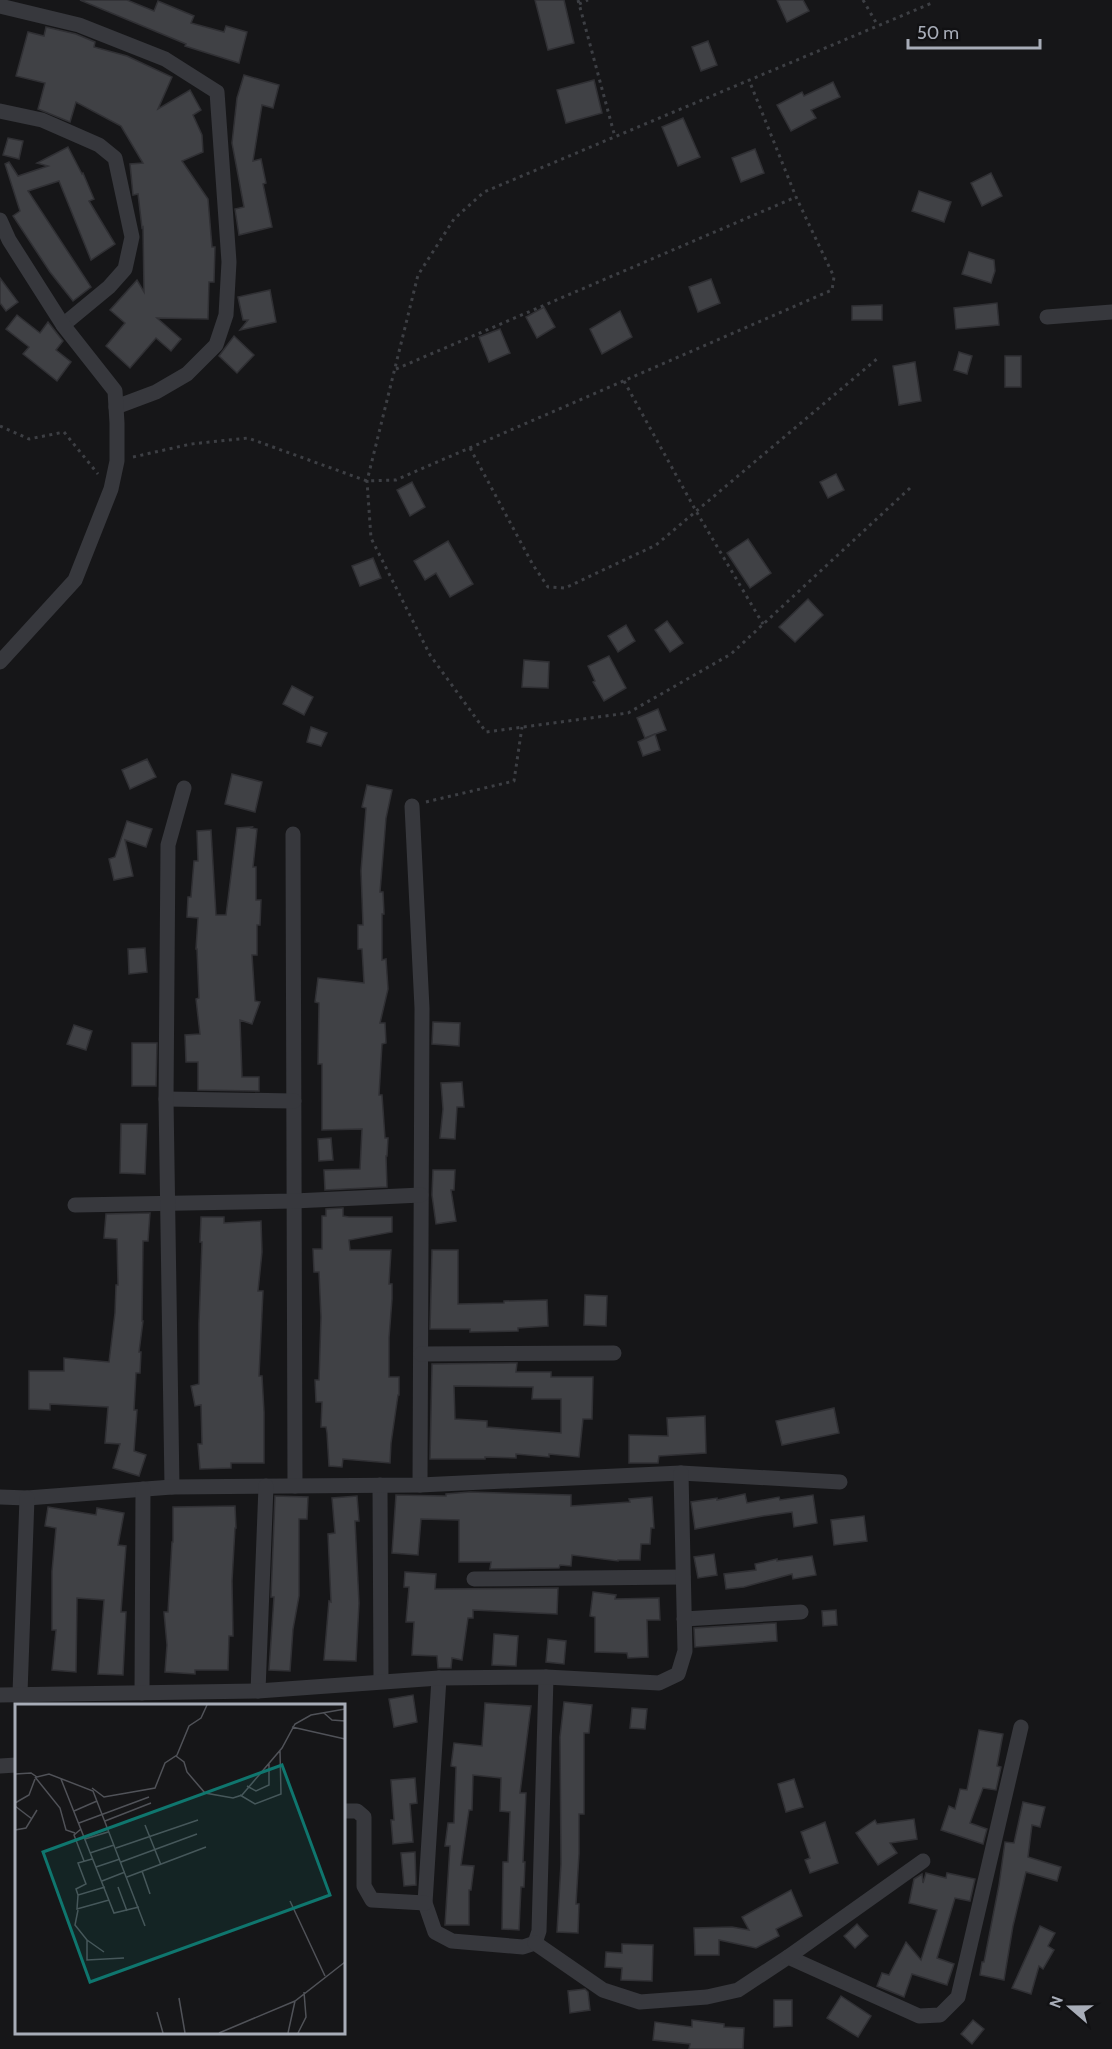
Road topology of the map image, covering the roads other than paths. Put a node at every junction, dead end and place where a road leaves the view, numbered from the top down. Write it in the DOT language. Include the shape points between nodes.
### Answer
graph roads {
  1 [pos="0,6"];
  2 [pos="0,111"];
  3 [pos="0,220"];
  4 [pos="1112,312"];
  5 [pos="1047,317"];
  6 [pos="63,325"];
  7 [pos="116,407"];
  8 [pos="0,662"];
  9 [pos="184,788"];
  10 [pos="412,806"];
  11 [pos="293,834"];
  12 [pos="166,1099"];
  13 [pos="294,1101"];
  14 [pos="421,1195"];
  15 [pos="294,1201"];
  16 [pos="167,1203"];
  17 [pos="75,1205"];
  18 [pos="421,1353"];
  19 [pos="614,1353"];
  20 [pos="681,1473"];
  21 [pos="840,1482"];
  22 [pos="380,1485"];
  23 [pos="420,1485"];
  24 [pos="266,1486"];
  25 [pos="295,1486"];
  26 [pos="172,1487"];
  27 [pos="143,1489"];
  28 [pos="0,1497"];
  29 [pos="27,1498"];
  30 [pos="683,1577"];
  31 [pos="474,1579"];
  32 [pos="801,1612"];
  33 [pos="684,1619"];
  34 [pos="546,1677"];
  35 [pos="439,1678"];
  36 [pos="381,1682"];
  37 [pos="258,1691"];
  38 [pos="142,1693"];
  39 [pos="20,1694"];
  40 [pos="0,1695"];
  41 [pos="187,1699"];
  42 [pos="1021,1727"];
  43 [pos="15,1765"];
  44 [pos="0,1766"];
  45 [pos="345,1811"];
  46 [pos="923,1861"];
  47 [pos="425,1903"];
  48 [pos="535,1942"];
  49 [pos="788,1957"];
  1 -- 7 [label="street" via="79,25 165,59 217,92 229,262 226,315 216,345 187,374 156,392"];
  2 -- 6 [label="street" via="42,120 99,145 115,158 132,237 125,269"];
  3 -- 6 [label="street"];
  4 -- 5 [label="street"];
  6 -- 7 [label="street" via="115,391"];
  7 -- 8 [label="street" via="117,461 111,489 75,580"];
  9 -- 12 [label="street" via="168,845"];
  10 -- 14 [label="street" via="422,1008"];
  11 -- 13 [label="street"];
  12 -- 13 [label="street"];
  12 -- 16 [label="street"];
  13 -- 15 [label="street"];
  14 -- 15 [label="street"];
  14 -- 18 [label="street"];
  15 -- 16 [label="street"];
  15 -- 25 [label="street"];
  16 -- 17 [label="street"];
  16 -- 26 [label="street"];
  18 -- 19 [label="street"];
  18 -- 23 [label="street"];
  20 -- 21 [label="street"];
  20 -- 23 [label="street"];
  20 -- 30 [label="street"];
  22 -- 23 [label="street"];
  22 -- 25 [label="street"];
  22 -- 36 [label="street"];
  24 -- 25 [label="street"];
  24 -- 26 [label="street"];
  24 -- 37 [label="street"];
  26 -- 27 [label="street"];
  27 -- 29 [label="street"];
  27 -- 38 [label="street"];
  28 -- 29 [label="street"];
  29 -- 39 [label="street"];
  30 -- 31 [label="street"];
  30 -- 33 [label="street"];
  32 -- 33 [label="street"];
  33 -- 34 [label="street" via="685,1651 678,1674 659,1683"];
  34 -- 35 [label="street"];
  34 -- 48 [label="street" via="539,1931"];
  35 -- 36 [label="street"];
  35 -- 47 [label="street"];
  36 -- 37 [label="street"];
  37 -- 41 [label="street"];
  38 -- 39 [label="street"];
  38 -- 41 [label="street"];
  39 -- 40 [label="street"];
  42 -- 49 [label="street" via="957,1997 940,2016 919,2016"];
  43 -- 44 [label="street"];
  45 -- 47 [label="street" via="357,1811 364,1817 364,1886 372,1900"];
  46 -- 49 [label="street"];
  47 -- 48 [label="street" via="435,1932 452,1941 523,1947"];
  48 -- 49 [label="street" via="603,1990 640,2002 707,1997 738,1990"];
}
